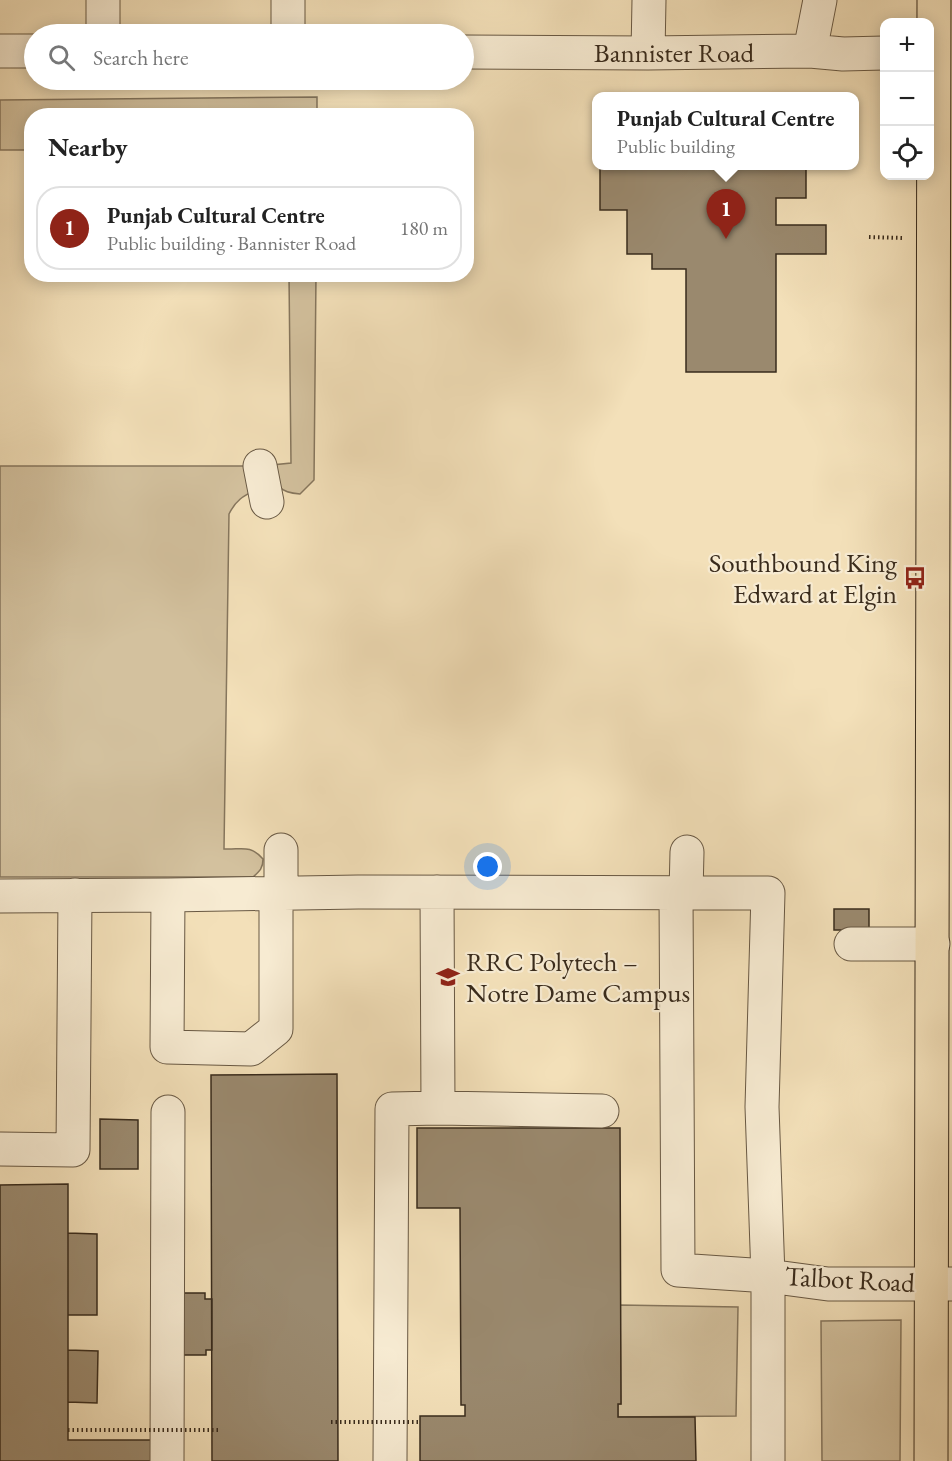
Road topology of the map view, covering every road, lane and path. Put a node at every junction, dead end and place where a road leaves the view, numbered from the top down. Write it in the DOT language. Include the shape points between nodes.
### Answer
graph roads {
  1 [pos="103,0"];
  2 [pos="288,0"];
  3 [pos="649,0"];
  4 [pos="820,0"];
  5 [pos="934,0"];
  6 [pos="103,24"];
  7 [pos="288,24"];
  8 [pos="0,51"];
  9 [pos="24,51"];
  10 [pos="810,51"];
  11 [pos="474,52"];
  12 [pos="939,52"];
  13 [pos="648,53"];
  14 [pos="880,53"];
  15 [pos="869,237"];
  16 [pos="903,238"];
  17 [pos="260,466"];
  18 [pos="267,502"];
  19 [pos="942,550"];
  20 [pos="281,850"];
  21 [pos="687,852"];
  22 [pos="437,892"];
  23 [pos="279,893"];
  24 [pos="681,893"];
  25 [pos="168,895"];
  26 [pos="0,896"];
  27 [pos="75,896"];
  28 [pos="942,905"];
  29 [pos="851,944"];
  30 [pos="933,944"];
  31 [pos="438,1108"];
  32 [pos="602,1111"];
  33 [pos="168,1112"];
  34 [pos="0,1149"];
  35 [pos="768,1276"];
  36 [pos="942,1283"];
  37 [pos="331,1422"];
  38 [pos="420,1422"];
  39 [pos="68,1430"];
  40 [pos="221,1430"];
  41 [pos="167,1461"];
  42 [pos="390,1461"];
  43 [pos="768,1461"];
  44 [pos="931,1461"];
  1 -- 6 [label="street"];
  2 -- 7 [label="street"];
  3 -- 13 [label="street"];
  4 -- 10 [label="street"];
  5 -- 12 [label="main road"];
  8 -- 9 [label="street"];
  10 -- 13 [label="street, Bannister Road"];
  10 -- 14 [label="street, Bannister Road"];
  11 -- 13 [label="street, Bannister Road"];
  12 -- 19 [label="main road"];
  15 -- 16 [label="path"];
  17 -- 18 [label="street"];
  19 -- 28 [label="main road"];
  20 -- 23 [label="street"];
  21 -- 24 [label="street"];
  22 -- 23 [label="street"];
  22 -- 24 [label="street"];
  22 -- 31 [label="street"];
  23 -- 25 [label="street"];
  23 -- 25 [label="street" via="276,1029 251,1049 167,1047"];
  24 -- 35 [label="street, Talbot Road" via="678,1270"];
  24 -- 35 [label="street" via="768,893 762,1107"];
  25 -- 27 [label="street"];
  26 -- 27 [label="street"];
  27 -- 34 [label="street" via="73,1150"];
  28 -- 30 [label="main road"];
  29 -- 30 [label="street"];
  30 -- 36 [label="main road"];
  31 -- 32 [label="street"];
  31 -- 42 [label="street" via="392,1109"];
  33 -- 41 [label="street"];
  35 -- 36 [label="street, Talbot Road" via="828,1284"];
  35 -- 43 [label="street"];
  36 -- 44 [label="main road"];
  37 -- 38 [label="path, bridge"];
  39 -- 40 [label="path, bridge"];
}
